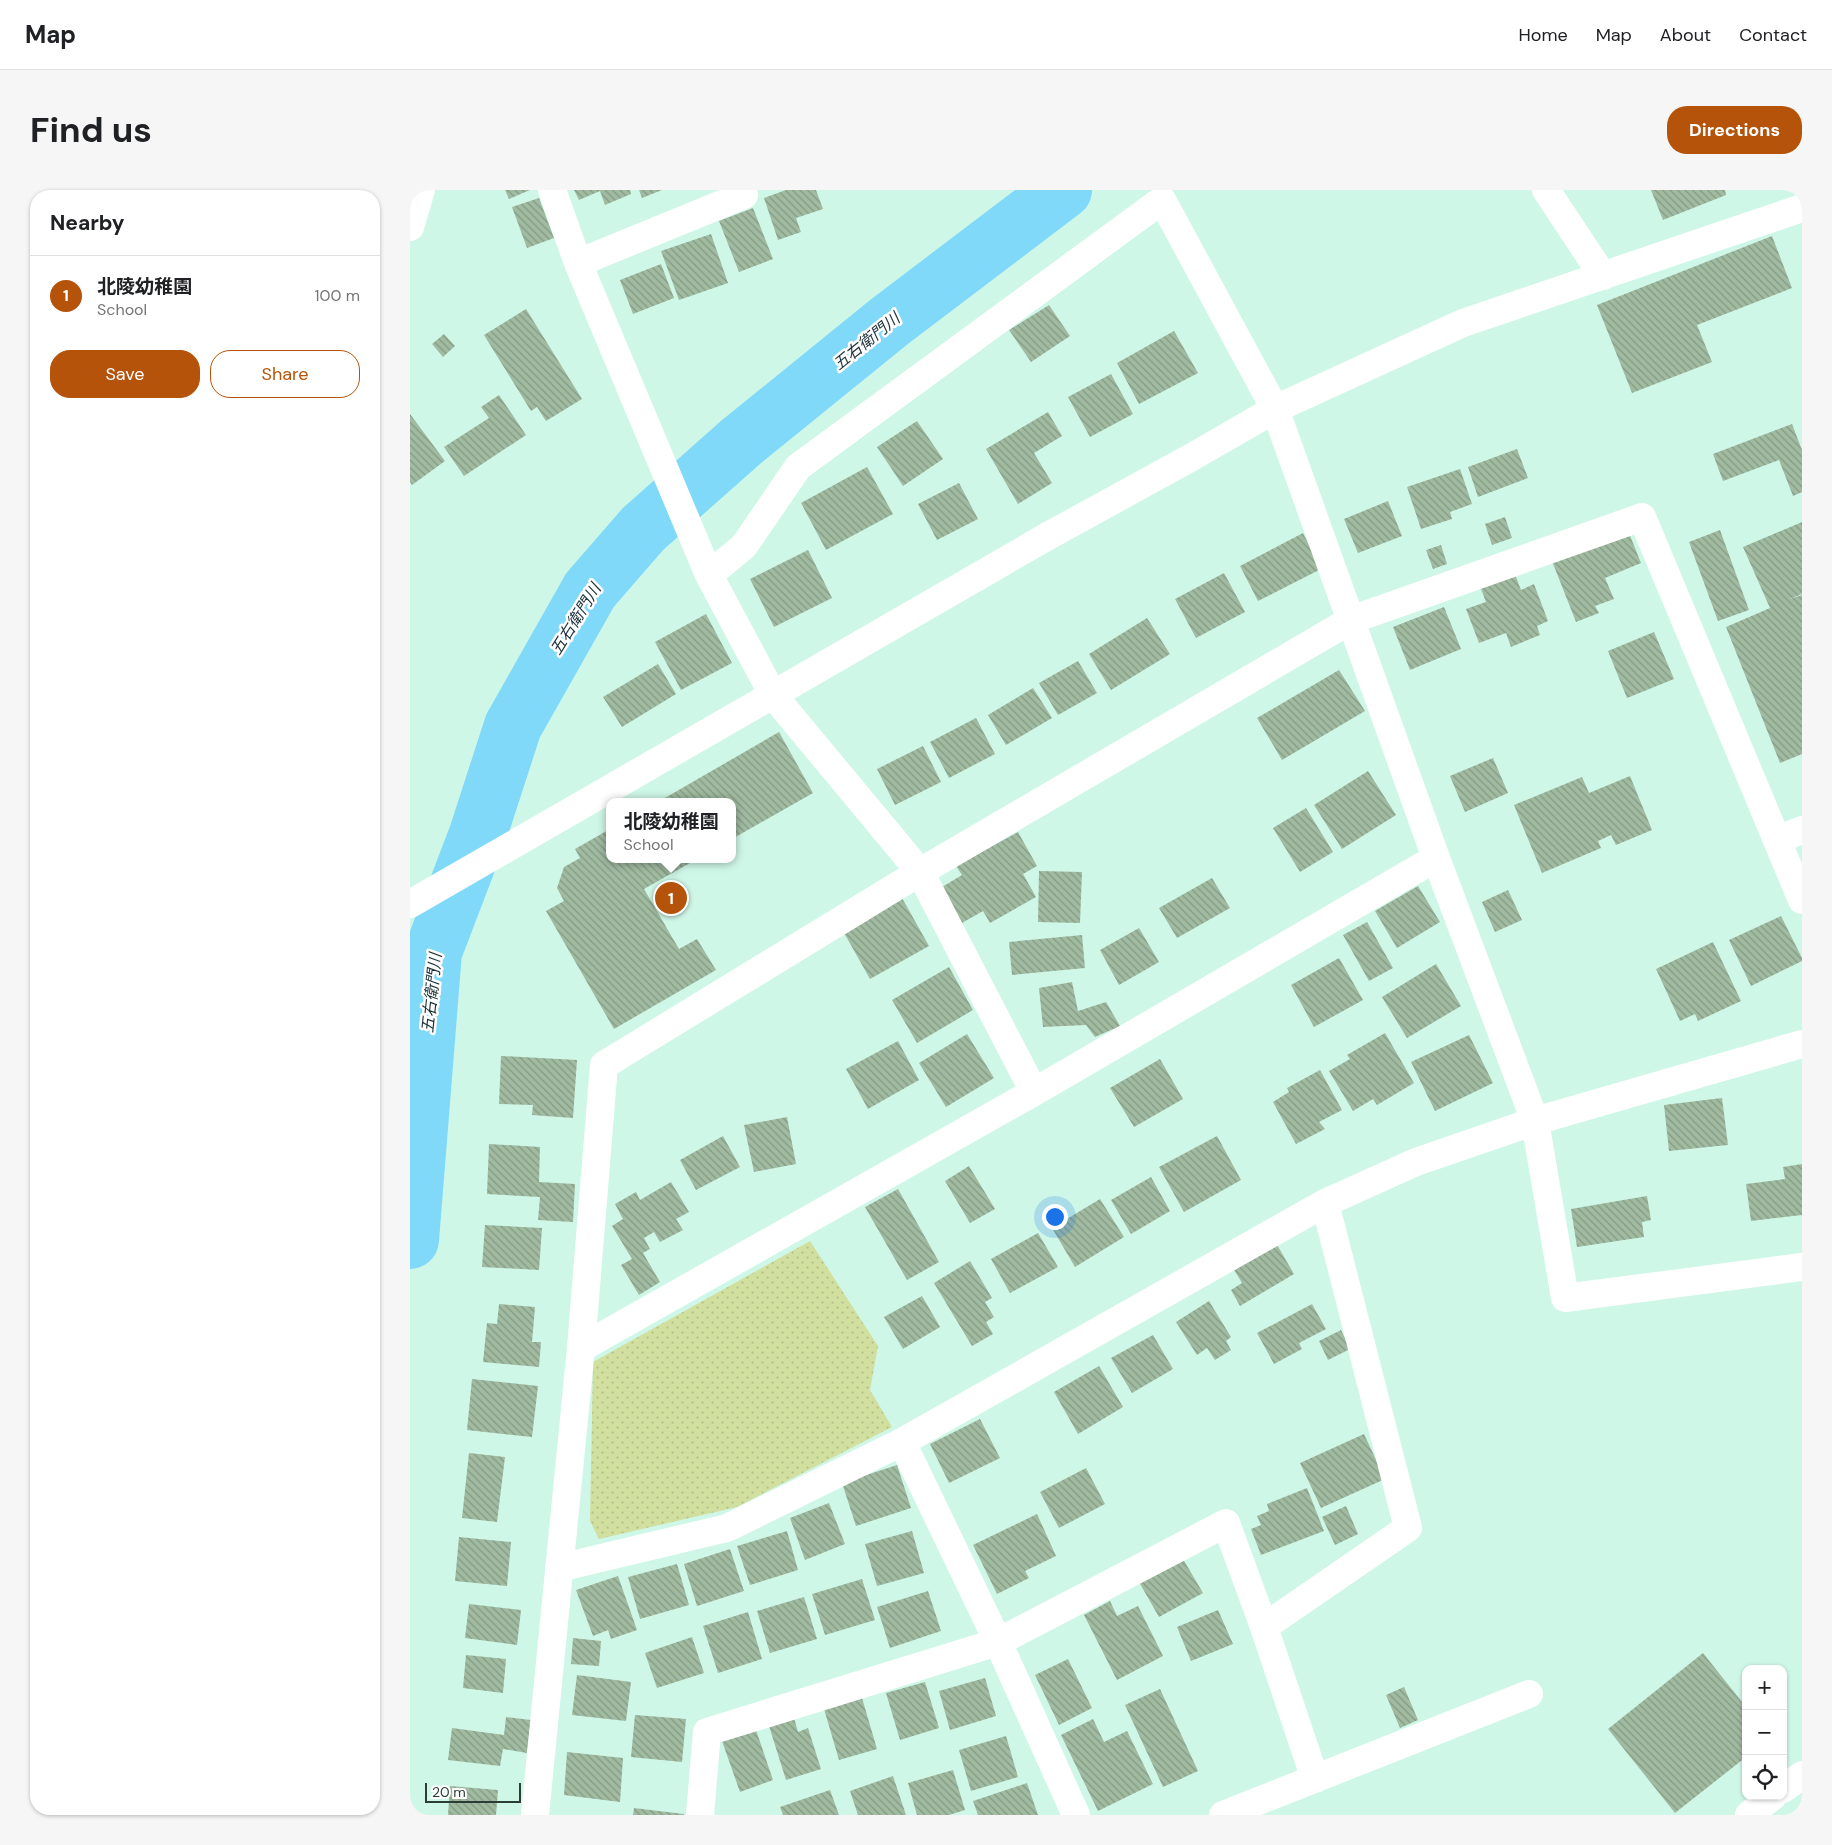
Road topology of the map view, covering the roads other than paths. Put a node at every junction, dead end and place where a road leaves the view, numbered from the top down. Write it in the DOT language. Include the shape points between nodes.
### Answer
graph roads {
  1 [pos="421,190"];
  2 [pos="552,190"];
  3 [pos="1546,190"];
  4 [pos="744,195"];
  5 [pos="1799,206"];
  6 [pos="410,227"];
  7 [pos="578,263"];
  8 [pos="1603,276"];
  9 [pos="1275,409"];
  10 [pos="709,575"];
  11 [pos="1351,620"];
  12 [pos="773,695"];
  13 [pos="1802,830"];
  14 [pos="1777,840"];
  15 [pos="1436,858"];
  16 [pos="920,872"];
  17 [pos="1802,900"];
  18 [pos="410,904"];
  19 [pos="1802,1044"];
  20 [pos="1034,1092"];
  21 [pos="1535,1121"];
  22 [pos="1325,1203"];
  23 [pos="1802,1267"];
  24 [pos="581,1348"];
  25 [pos="902,1442"];
  26 [pos="559,1568"];
  27 [pos="1264,1627"];
  28 [pos="998,1642"];
  29 [pos="1529,1694"];
  30 [pos="1802,1775"];
  31 [pos="1315,1779"];
  32 [pos="1787,1786"];
  33 [pos="1769,1800"];
  34 [pos="535,1815"];
  35 [pos="700,1815"];
  36 [pos="1076,1815"];
  37 [pos="1223,1815"];
  38 [pos="1749,1815"];
  1 -- 6 [label="main road"];
  2 -- 7 [label="main road"];
  3 -- 8 [label="main road"];
  4 -- 7 [label="main road"];
  5 -- 8 [label="main road"];
  7 -- 10 [label="main road"];
  8 -- 9 [label="main road" via="1463,323"];
  9 -- 10 [label="main road" via="1162,200 798,467 744,546"];
  9 -- 11 [label="main road"];
  9 -- 12 [label="main road"];
  10 -- 12 [label="main road"];
  11 -- 14 [label="main road" via="1642,517"];
  11 -- 15 [label="main road"];
  11 -- 16 [label="main road"];
  12 -- 16 [label="main road"];
  12 -- 18 [label="main road"];
  13 -- 14 [label="main road"];
  14 -- 17 [label="main road"];
  15 -- 20 [label="main road"];
  15 -- 21 [label="main road"];
  16 -- 20 [label="main road"];
  16 -- 24 [label="main road" via="604,1065"];
  19 -- 21 [label="main road"];
  20 -- 24 [label="main road"];
  21 -- 22 [label="main road" via="1416,1162"];
  21 -- 23 [label="main road" via="1565,1298"];
  22 -- 25 [label="main road"];
  22 -- 27 [label="main road" via="1408,1528"];
  24 -- 26 [label="main road"];
  25 -- 26 [label="main road" via="727,1528"];
  25 -- 28 [label="main road"];
  26 -- 34 [label="main road"];
  27 -- 28 [label="main road" via="1226,1523"];
  27 -- 31 [label="main road"];
  28 -- 35 [label="main road" via="707,1732"];
  28 -- 36 [label="main road"];
  29 -- 31 [label="main road"];
  30 -- 32 [label="main road"];
  31 -- 37 [label="main road"];
  33 -- 38 [label="main road"];
}
